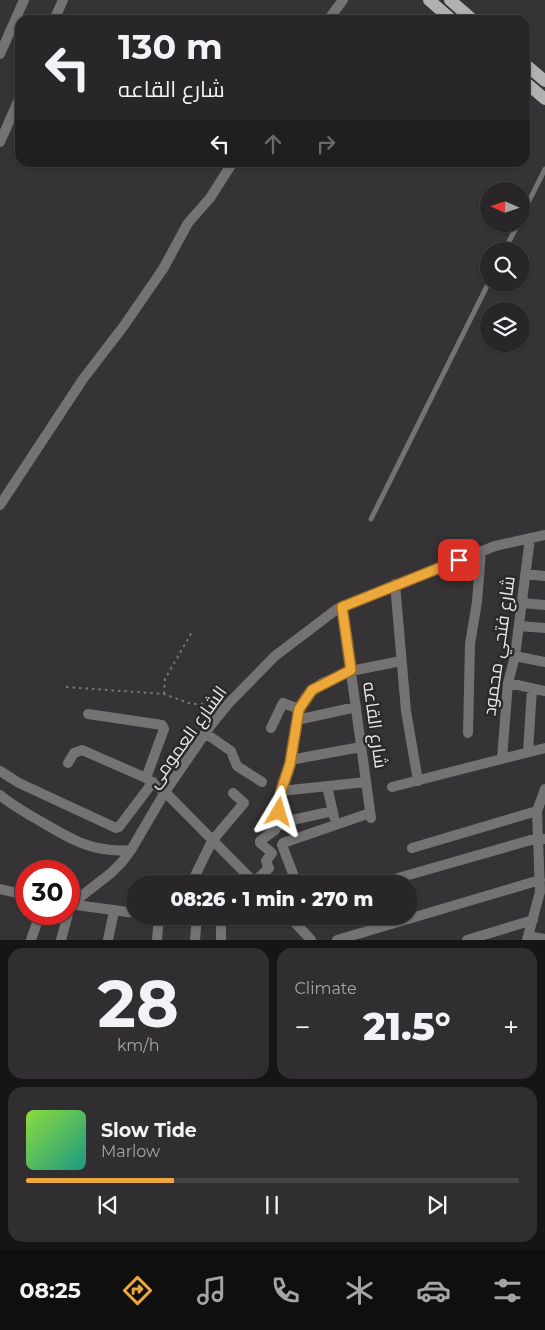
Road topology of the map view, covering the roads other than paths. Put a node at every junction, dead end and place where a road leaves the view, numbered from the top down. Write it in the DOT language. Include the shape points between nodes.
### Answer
graph roads {
  1 [pos="24,0"];
  2 [pos="63,0"];
  3 [pos="343,0"];
  4 [pos="428,0"];
  5 [pos="450,0"];
  6 [pos="17,15"];
  7 [pos="56,15"];
  8 [pos="332,15"];
  9 [pos="446,15"];
  10 [pos="467,15"];
  11 [pos="15,20"];
  12 [pos="0,54"];
  13 [pos="530,68"];
  14 [pos="545,81"];
  15 [pos="530,86"];
  16 [pos="545,99"];
  17 [pos="15,105"];
  18 [pos="4,124"];
  19 [pos="0,142"];
  20 [pos="230,167"];
  21 [pos="545,169"];
  22 [pos="530,199"];
  23 [pos="484,292"];
  24 [pos="0,505"];
  25 [pos="371,519"];
  26 [pos="545,535"];
  27 [pos="530,538"];
  28 [pos="482,551"];
  29 [pos="525,574"];
  30 [pos="545,576"];
  31 [pos="395,584"];
  32 [pos="522,603"];
  33 [pos="545,605"];
  34 [pos="342,607"];
  35 [pos="519,626"];
  36 [pos="545,628"];
  37 [pos="515,656"];
  38 [pos="401,661"];
  39 [pos="545,662"];
  40 [pos="351,670"];
  41 [pos="508,683"];
  42 [pos="532,688"];
  43 [pos="545,691"];
  44 [pos="356,707"];
  45 [pos="299,709"];
  46 [pos="88,714"];
  47 [pos="297,720"];
  48 [pos="271,728"];
  49 [pos="205,733"];
  50 [pos="468,733"];
  51 [pos="361,747"];
  52 [pos="545,748"];
  53 [pos="528,752"];
  54 [pos="502,758"];
  55 [pos="290,760"];
  56 [pos="68,763"];
  57 [pos="0,771"];
  58 [pos="149,780"];
  59 [pos="262,782"];
  60 [pos="366,782"];
  61 [pos="418,782"];
  62 [pos="327,786"];
  63 [pos="392,787"];
  64 [pos="545,789"];
  65 [pos="281,791"];
  66 [pos="165,792"];
  67 [pos="234,793"];
  68 [pos="1,797"];
  69 [pos="540,806"];
  70 [pos="333,811"];
  71 [pos="279,824"];
  72 [pos="336,825"];
  73 [pos="541,838"];
  74 [pos="212,841"];
  75 [pos="412,848"];
  76 [pos="131,850"];
  77 [pos="542,874"];
  78 [pos="195,875"];
  79 [pos="247,875"];
  80 [pos="263,875"];
  81 [pos="294,875"];
  82 [pos="409,875"];
  83 [pos="0,889"];
  84 [pos="15,892"];
  85 [pos="80,899"];
  86 [pos="541,908"];
  87 [pos="80,909"];
  88 [pos="114,911"];
  89 [pos="126,912"];
  90 [pos="533,920"];
  91 [pos="36,925"];
  92 [pos="65,925"];
  93 [pos="158,925"];
  94 [pos="196,925"];
  95 [pos="221,925"];
  96 [pos="297,925"];
  97 [pos="527,938"];
  98 [pos="545,939"];
  99 [pos="31,940"];
  100 [pos="61,940"];
  101 [pos="108,940"];
  102 [pos="157,940"];
  103 [pos="195,940"];
  104 [pos="220,940"];
  105 [pos="311,940"];
  106 [pos="337,940"];
  107 [pos="467,940"];
  1 -- 6 [label="street"];
  2 -- 7 [label="street"];
  3 -- 8 [label="street"];
  4 -- 9 [label="main road"];
  5 -- 10 [label="main road"];
  11 -- 12 [label="street"];
  13 -- 14 [label="main road"];
  15 -- 16 [label="main road"];
  17 -- 18 [label="street"];
  18 -- 19 [label="street"];
  20 -- 24 [label="street" via="210,198 188,223 162,269 83,379"];
  21 -- 22 [label="lane"];
  23 -- 25 [label="lane"];
  26 -- 27 [label="street, الشارع العمومى"];
  27 -- 28 [label="street, الشارع العمومى"];
  27 -- 29 [label="street, شارع فتحي محمود"];
  28 -- 31 [label="street, الشارع العمومى"];
  28 -- 50 [label="street" via="470,644"];
  29 -- 30 [label="street"];
  29 -- 32 [label="street, شارع فتحي محمود"];
  31 -- 34 [label="street, الشارع العمومى"];
  31 -- 38 [label="street"];
  32 -- 33 [label="street"];
  32 -- 35 [label="street, شارع فتحي محمود"];
  34 -- 40 [label="street, شارع القاعه"];
  34 -- 49 [label="street, الشارع العمومى" via="275,656"];
  35 -- 36 [label="street"];
  35 -- 37 [label="street, شارع فتحي محمود"];
  37 -- 39 [label="street"];
  37 -- 41 [label="street, شارع فتحي محمود"];
  38 -- 40 [label="street"];
  38 -- 61 [label="street"];
  40 -- 44 [label="street, شارع القاعه"];
  40 -- 45 [label="street" via="312,690"];
  41 -- 42 [label="street"];
  41 -- 54 [label="street, شارع فتحي محمود"];
  42 -- 43 [label="street"];
  42 -- 53 [label="street"];
  44 -- 47 [label="street"];
  44 -- 51 [label="street, شارع القاعه"];
  45 -- 47 [label="street"];
  45 -- 48 [label="street" via="283,703"];
  46 -- 58 [label="street" via="162,725 164,729"];
  47 -- 55 [label="street"];
  49 -- 59 [label="street" via="231,751 237,766"];
  49 -- 66 [label="street, الشارع العمومى"];
  51 -- 55 [label="street"];
  51 -- 60 [label="street, شارع القاعه"];
  52 -- 53 [label="street"];
  53 -- 54 [label="street"];
  54 -- 61 [label="street"];
  55 -- 65 [label="street"];
  56 -- 58 [label="street" via="74,754 82,750"];
  57 -- 58 [label="street" via="19,784 116,828 120,827"];
  58 -- 66 [label="street"];
  60 -- 62 [label="street"];
  60 -- 72 [label="street, شارع القاعه" via="371,816"];
  61 -- 63 [label="street"];
  62 -- 65 [label="street"];
  62 -- 70 [label="street"];
  64 -- 69 [label="street"];
  65 -- 71 [label="street"];
  66 -- 74 [label="street"];
  66 -- 76 [label="street, الشارع العمومى"];
  67 -- 74 [label="street" via="244,803"];
  68 -- 76 [label="street" via="85,846"];
  69 -- 73 [label="street"];
  69 -- 75 [label="street"];
  70 -- 71 [label="street"];
  70 -- 72 [label="street"];
  71 -- 80 [label="street" via="260,841 272,855 266,861 269,869"];
  72 -- 81 [label="street" via="282,844"];
  73 -- 77 [label="street"];
  73 -- 82 [label="street"];
  74 -- 78 [label="street"];
  74 -- 79 [label="street"];
  76 -- 85 [label="street, الشارع العمومى" via="111,873"];
  77 -- 86 [label="street"];
  77 -- 106 [label="street"];
  83 -- 84 [label="street"];
  86 -- 90 [label="street"];
  87 -- 88 [label="street"];
  88 -- 89 [label="street"];
  88 -- 101 [label="street"];
  90 -- 97 [label="street"];
  90 -- 107 [label="street"];
  91 -- 99 [label="street"];
  92 -- 100 [label="street"];
  93 -- 102 [label="street"];
  94 -- 103 [label="street"];
  95 -- 104 [label="street"];
  96 -- 105 [label="street"];
  97 -- 98 [label="street"];
}
